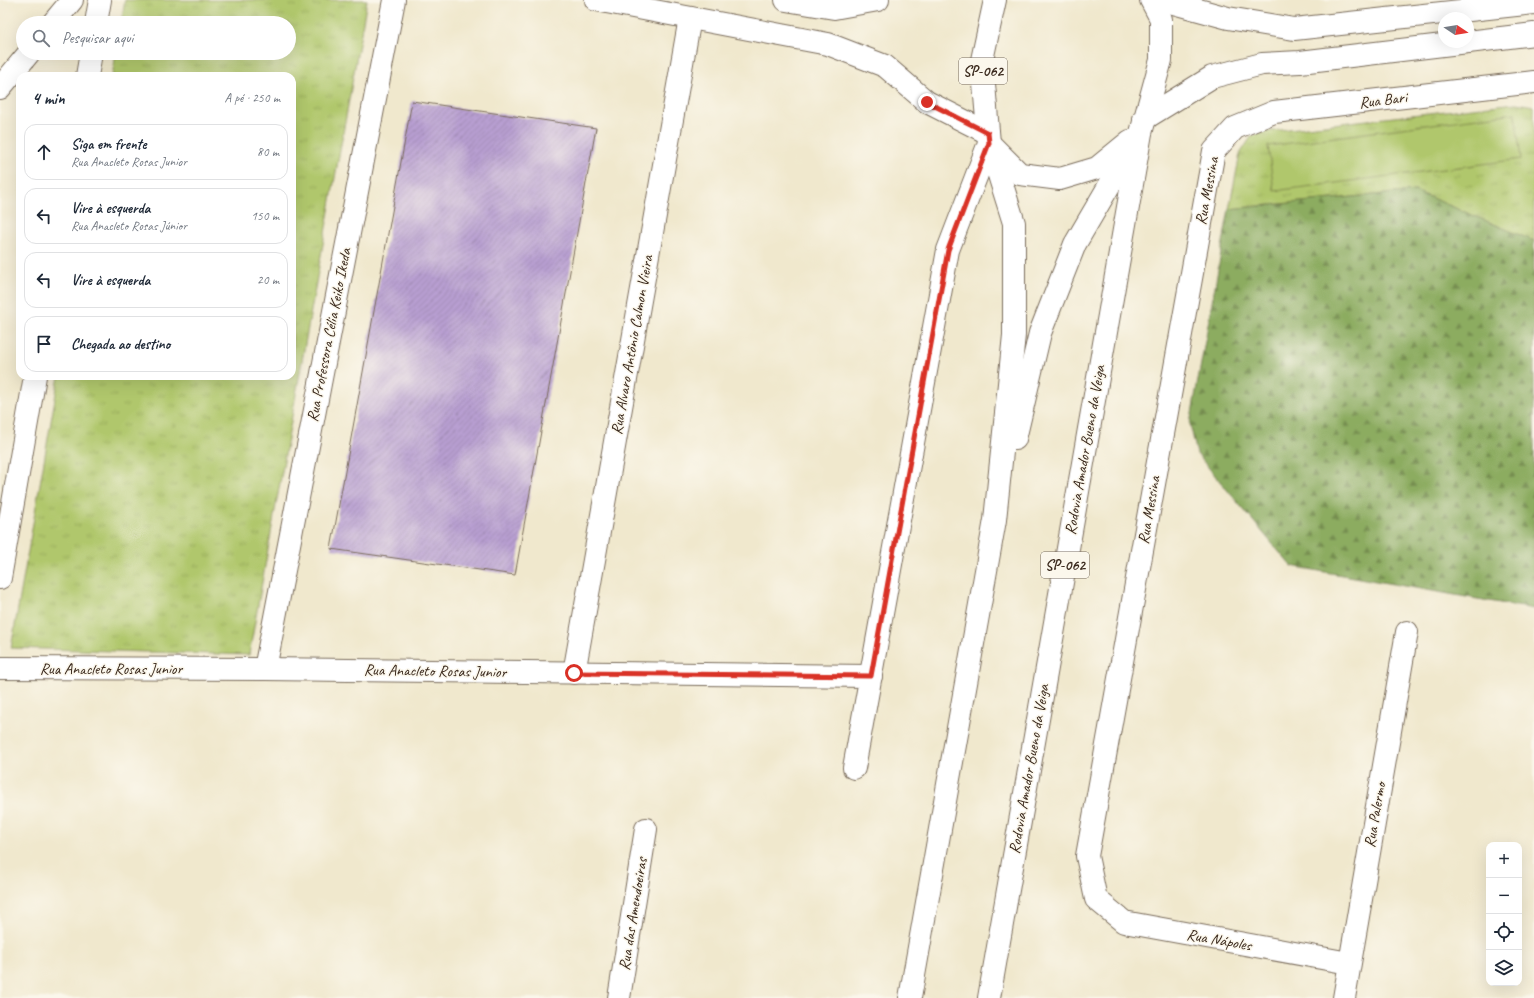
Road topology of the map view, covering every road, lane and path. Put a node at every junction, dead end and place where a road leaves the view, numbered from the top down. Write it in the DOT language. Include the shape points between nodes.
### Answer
graph roads {
  1 [pos="72,0"];
  2 [pos="100,0"];
  3 [pos="394,0"];
  4 [pos="596,0"];
  5 [pos="786,0"];
  6 [pos="878,0"];
  7 [pos="995,0"];
  8 [pos="1151,0"];
  9 [pos="1162,0"];
  10 [pos="1534,3"];
  11 [pos="59,16"];
  12 [pos="97,16"];
  13 [pos="690,18"];
  14 [pos="1534,34"];
  15 [pos="1474,41"];
  16 [pos="1438,46"];
  17 [pos="23,60"];
  18 [pos="90,60"];
  19 [pos="88,72"];
  20 [pos="1534,82"];
  21 [pos="0,88"];
  22 [pos="1142,126"];
  23 [pos="1235,128"];
  24 [pos="988,138"];
  25 [pos="34,380"];
  26 [pos="995,520"];
  27 [pos="0,578"];
  28 [pos="1407,632"];
  29 [pos="0,668"];
  30 [pos="265,669"];
  31 [pos="574,673"];
  32 [pos="871,676"];
  33 [pos="854,768"];
  34 [pos="646,830"];
  35 [pos="1096,899"];
  36 [pos="1349,963"];
  37 [pos="619,998"];
  38 [pos="910,998"];
  39 [pos="989,998"];
  40 [pos="1344,998"];
  1 -- 11 [label="street"];
  2 -- 12 [label="street"];
  3 -- 30 [label="street, Rua Professora Célia Keiko Ikeda"];
  4 -- 13 [label="street"];
  5 -- 6 [label="street" via="834,8"];
  7 -- 24 [label="street, SP-062" via="982,60"];
  8 -- 22 [label="street, Rodovia Amador Bueno da Veiga / SP-062" via="1161,19 1161,60"];
  9 -- 10 [label="street" via="1228,18 1294,29"];
  13 -- 24 [label="street" via="828,44 885,66 927,102"];
  13 -- 31 [label="street, Rua Alvaro Antônio Calmon Vieira"];
  14 -- 15 [label="street"];
  16 -- 22 [label="street" via="1262,64 1212,77"];
  17 -- 21 [label="street"];
  18 -- 19 [label="street"];
  20 -- 23 [label="street, Rua Bari" via="1274,112"];
  22 -- 24 [label="street" via="1097,168 1060,179 1020,174"];
  22 -- 26 [label="street, SP-062" via="1075,244 1040,333"];
  22 -- 39 [label="street, Rodovia Amador Bueno da Veiga / SP-062"];
  23 -- 35 [label="street, Rua Messina" via="1214,151 1087,856"];
  24 -- 26 [label="street, SP-062" via="1014,223 1014,335"];
  24 -- 32 [label="street" via="948,250"];
  25 -- 27 [label="street"];
  26 -- 38 [label="street, SP-062"];
  28 -- 36 [label="street, Rua Palermo"];
  29 -- 30 [label="street, Rua Anacleto Rosas Junior"];
  30 -- 31 [label="street, Rua Anacleto Rosas Junior"];
  31 -- 32 [label="street, Rua Anacleto Rosas Junior"];
  32 -- 33 [label="street"];
  34 -- 37 [label="street, Rua das Amendoeiras"];
  35 -- 36 [label="street, Rua Nápoles" via="1124,922"];
  36 -- 40 [label="street, Rua Palermo"];
}
